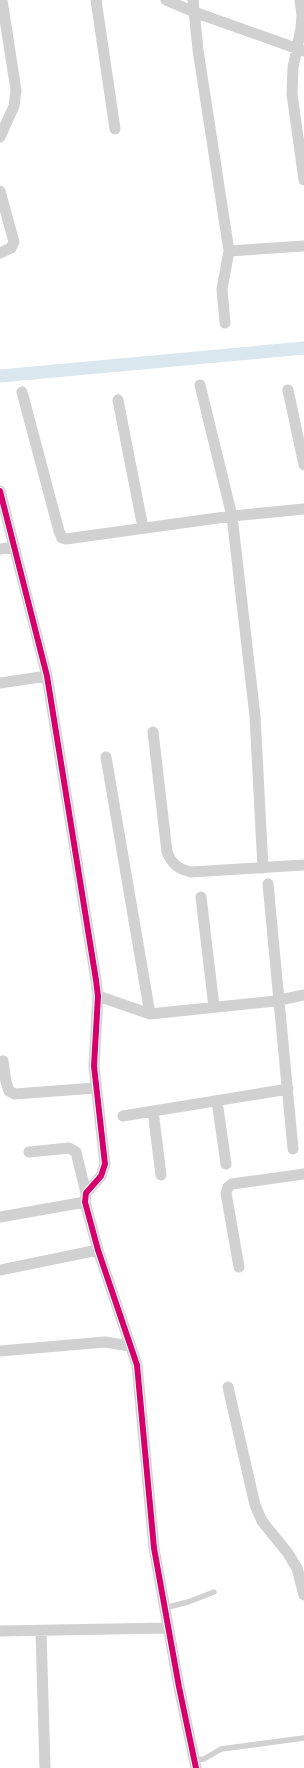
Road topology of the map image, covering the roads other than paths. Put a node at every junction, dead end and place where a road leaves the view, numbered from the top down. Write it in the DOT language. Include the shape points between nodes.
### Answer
graph roads {
  1 [pos="2,0"];
  2 [pos="96,0"];
  3 [pos="166,0"];
  4 [pos="193,0"];
  5 [pos="300,0"];
  6 [pos="194,12"];
  7 [pos="4,37"];
  8 [pos="300,49"];
  9 [pos="115,129"];
  10 [pos="0,137"];
  11 [pos="304,180"];
  12 [pos="0,191"];
  13 [pos="304,246"];
  14 [pos="229,251"];
  15 [pos="0,253"];
  16 [pos="226,323"];
  17 [pos="200,385"];
  18 [pos="288,390"];
  19 [pos="22,392"];
  20 [pos="118,400"];
  21 [pos="304,465"];
  22 [pos="0,491"];
  23 [pos="304,509"];
  24 [pos="232,516"];
  25 [pos="143,528"];
  26 [pos="14,547"];
  27 [pos="0,549"];
  28 [pos="47,676"];
  29 [pos="0,683"];
  30 [pos="153,732"];
  31 [pos="106,758"];
  32 [pos="304,865"];
  33 [pos="263,868"];
  34 [pos="268,884"];
  35 [pos="201,897"];
  36 [pos="304,995"];
  37 [pos="98,996"];
  38 [pos="279,1000"];
  39 [pos="214,1007"];
  40 [pos="150,1014"];
  41 [pos="3,1061"];
  42 [pos="96,1088"];
  43 [pos="288,1089"];
  44 [pos="217,1101"];
  45 [pos="153,1111"];
  46 [pos="123,1116"];
  47 [pos="293,1149"];
  48 [pos="29,1152"];
  49 [pos="226,1164"];
  50 [pos="304,1174"];
  51 [pos="161,1176"];
  52 [pos="86,1198"];
  53 [pos="0,1217"];
  54 [pos="98,1250"];
  55 [pos="239,1266"];
  56 [pos="0,1270"];
  57 [pos="130,1346"];
  58 [pos="0,1351"];
  59 [pos="228,1387"];
  60 [pos="214,1592"];
  61 [pos="304,1595"];
  62 [pos="164,1608"];
  63 [pos="168,1628"];
  64 [pos="0,1631"];
  65 [pos="41,1631"];
  66 [pos="304,1738"];
  67 [pos="196,1764"];
  68 [pos="45,1768"];
  1 -- 7 [label="street"];
  2 -- 9 [label="street"];
  3 -- 6 [label="street"];
  4 -- 6 [label="street"];
  5 -- 8 [label="street"];
  6 -- 8 [label="street"];
  6 -- 14 [label="street"];
  7 -- 10 [label="street" via="16,90 14,106"];
  8 -- 11 [label="street" via="293,68 292,94"];
  12 -- 15 [label="street" via="14,242 11,248"];
  13 -- 14 [label="street"];
  14 -- 16 [label="street" via="222,289"];
  17 -- 24 [label="street"];
  18 -- 21 [label="street"];
  19 -- 25 [label="street" via="62,538 70,540"];
  20 -- 25 [label="street"];
  22 -- 26 [label="street"];
  23 -- 24 [label="street"];
  24 -- 25 [label="street"];
  24 -- 33 [label="street" via="255,716"];
  26 -- 27 [label="street"];
  26 -- 28 [label="street"];
  28 -- 29 [label="street"];
  28 -- 37 [label="street"];
  30 -- 33 [label="street" via="166,852 171,862 180,870 192,872"];
  31 -- 40 [label="street"];
  32 -- 33 [label="street"];
  34 -- 38 [label="street"];
  35 -- 39 [label="street"];
  36 -- 38 [label="street"];
  37 -- 40 [label="street"];
  37 -- 42 [label="street" via="94,1066"];
  38 -- 39 [label="street"];
  38 -- 43 [label="street"];
  39 -- 40 [label="street"];
  41 -- 42 [label="street" via="9,1091 14,1094"];
  42 -- 52 [label="street" via="105,1164 101,1176"];
  43 -- 44 [label="street"];
  43 -- 47 [label="street"];
  44 -- 45 [label="street"];
  44 -- 49 [label="street"];
  45 -- 46 [label="street"];
  45 -- 51 [label="street"];
  48 -- 52 [label="street" via="73,1149 77,1155"];
  50 -- 55 [label="street" via="232,1184 228,1187 226,1193"];
  52 -- 53 [label="street"];
  52 -- 54 [label="street"];
  54 -- 56 [label="street"];
  54 -- 57 [label="street"];
  57 -- 58 [label="street" via="105,1342"];
  57 -- 62 [label="street" via="137,1365 154,1548"];
  59 -- 61 [label="street" via="255,1505 262,1521 297,1568"];
  60 -- 62 [label="lane"];
  62 -- 63 [label="street"];
  63 -- 65 [label="street"];
  63 -- 67 [label="street"];
  64 -- 65 [label="street"];
  65 -- 68 [label="street"];
  66 -- 67 [label="lane" via="221,1749"];
}
